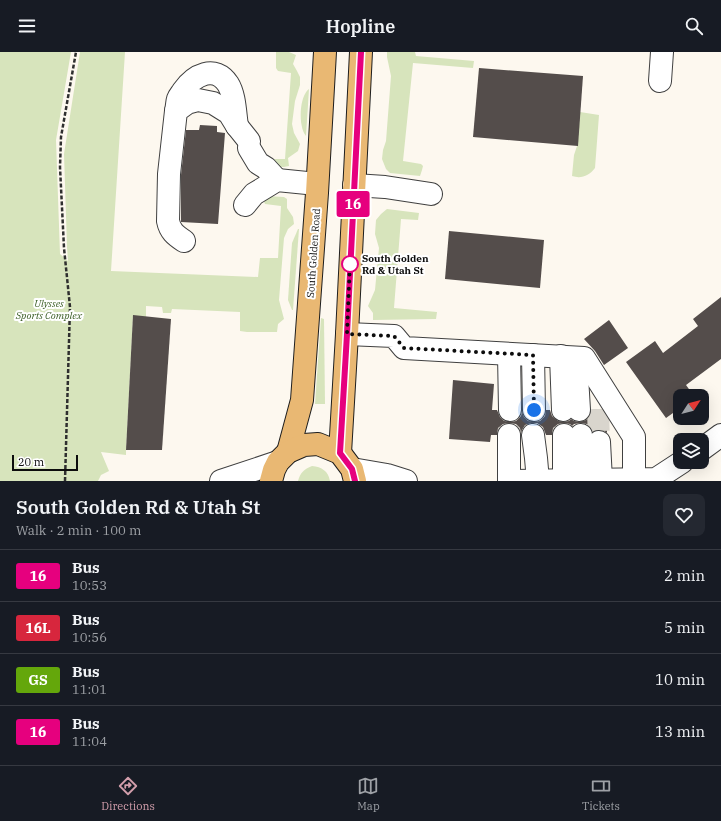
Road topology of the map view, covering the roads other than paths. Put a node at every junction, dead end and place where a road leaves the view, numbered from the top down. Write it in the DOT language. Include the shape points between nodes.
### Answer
graph roads {
  1 [pos="325,52"];
  2 [pos="361,52"];
  3 [pos="662,52"];
  4 [pos="660,81"];
  5 [pos="176,111"];
  6 [pos="245,138"];
  7 [pos="277,180"];
  8 [pos="317,184"];
  9 [pos="354,185"];
  10 [pos="431,194"];
  11 [pos="245,205"];
  12 [pos="184,241"];
  13 [pos="347,334"];
  14 [pos="509,354"];
  15 [pos="533,355"];
  16 [pos="568,357"];
  17 [pos="598,379"];
  18 [pos="510,410"];
  19 [pos="534,410"];
  20 [pos="509,435"];
  21 [pos="533,435"];
  22 [pos="721,435"];
  23 [pos="709,443"];
  24 [pos="279,465"];
  25 [pos="349,468"];
  26 [pos="673,468"];
  27 [pos="634,479"];
  28 [pos="538,480"];
  29 [pos="583,480"];
  30 [pos="221,481"];
  31 [pos="406,481"];
  32 [pos="509,481"];
  33 [pos="513,481"];
  1 -- 8 [label="main road, South Golden Road"];
  2 -- 9 [label="main road"];
  3 -- 4 [label="street"];
  5 -- 6 [label="street" via="187,103 198,100 213,103 229,112"];
  5 -- 6 [label="street" via="178,99 188,84 200,76 217,74 228,83 232,91"];
  5 -- 12 [label="street" via="169,174 168,221 169,228"];
  6 -- 7 [label="street" via="258,163"];
  7 -- 8 [label="street"];
  7 -- 11 [label="street" via="254,194"];
  8 -- 24 [label="main road, South Golden Road" via="302,400"];
  9 -- 10 [label="street"];
  9 -- 13 [label="main road"];
  13 -- 14 [label="street" via="394,336 404,348"];
  13 -- 25 [label="main road"];
  14 -- 15 [label="street"];
  14 -- 18 [label="street"];
  15 -- 16 [label="street"];
  15 -- 19 [label="street"];
  16 -- 17 [label="street" via="584,358"];
  16 -- 17 [label="street" via="580,410"];
  17 -- 27 [label="street" via="634,436"];
  20 -- 32 [label="street"];
  21 -- 28 [label="street"];
  22 -- 23 [label="street"];
  24 -- 25 [label="main road" via="304,445 318,444"];
  24 -- 30 [label="street"];
  25 -- 31 [label="street"];
  26 -- 27 [label="street" via="656,479"];
  27 -- 29 [label="street"];
  28 -- 29 [label="street"];
  28 -- 33 [label="street"];
  29 -- 29 [label="street" via="581,437"];
}
